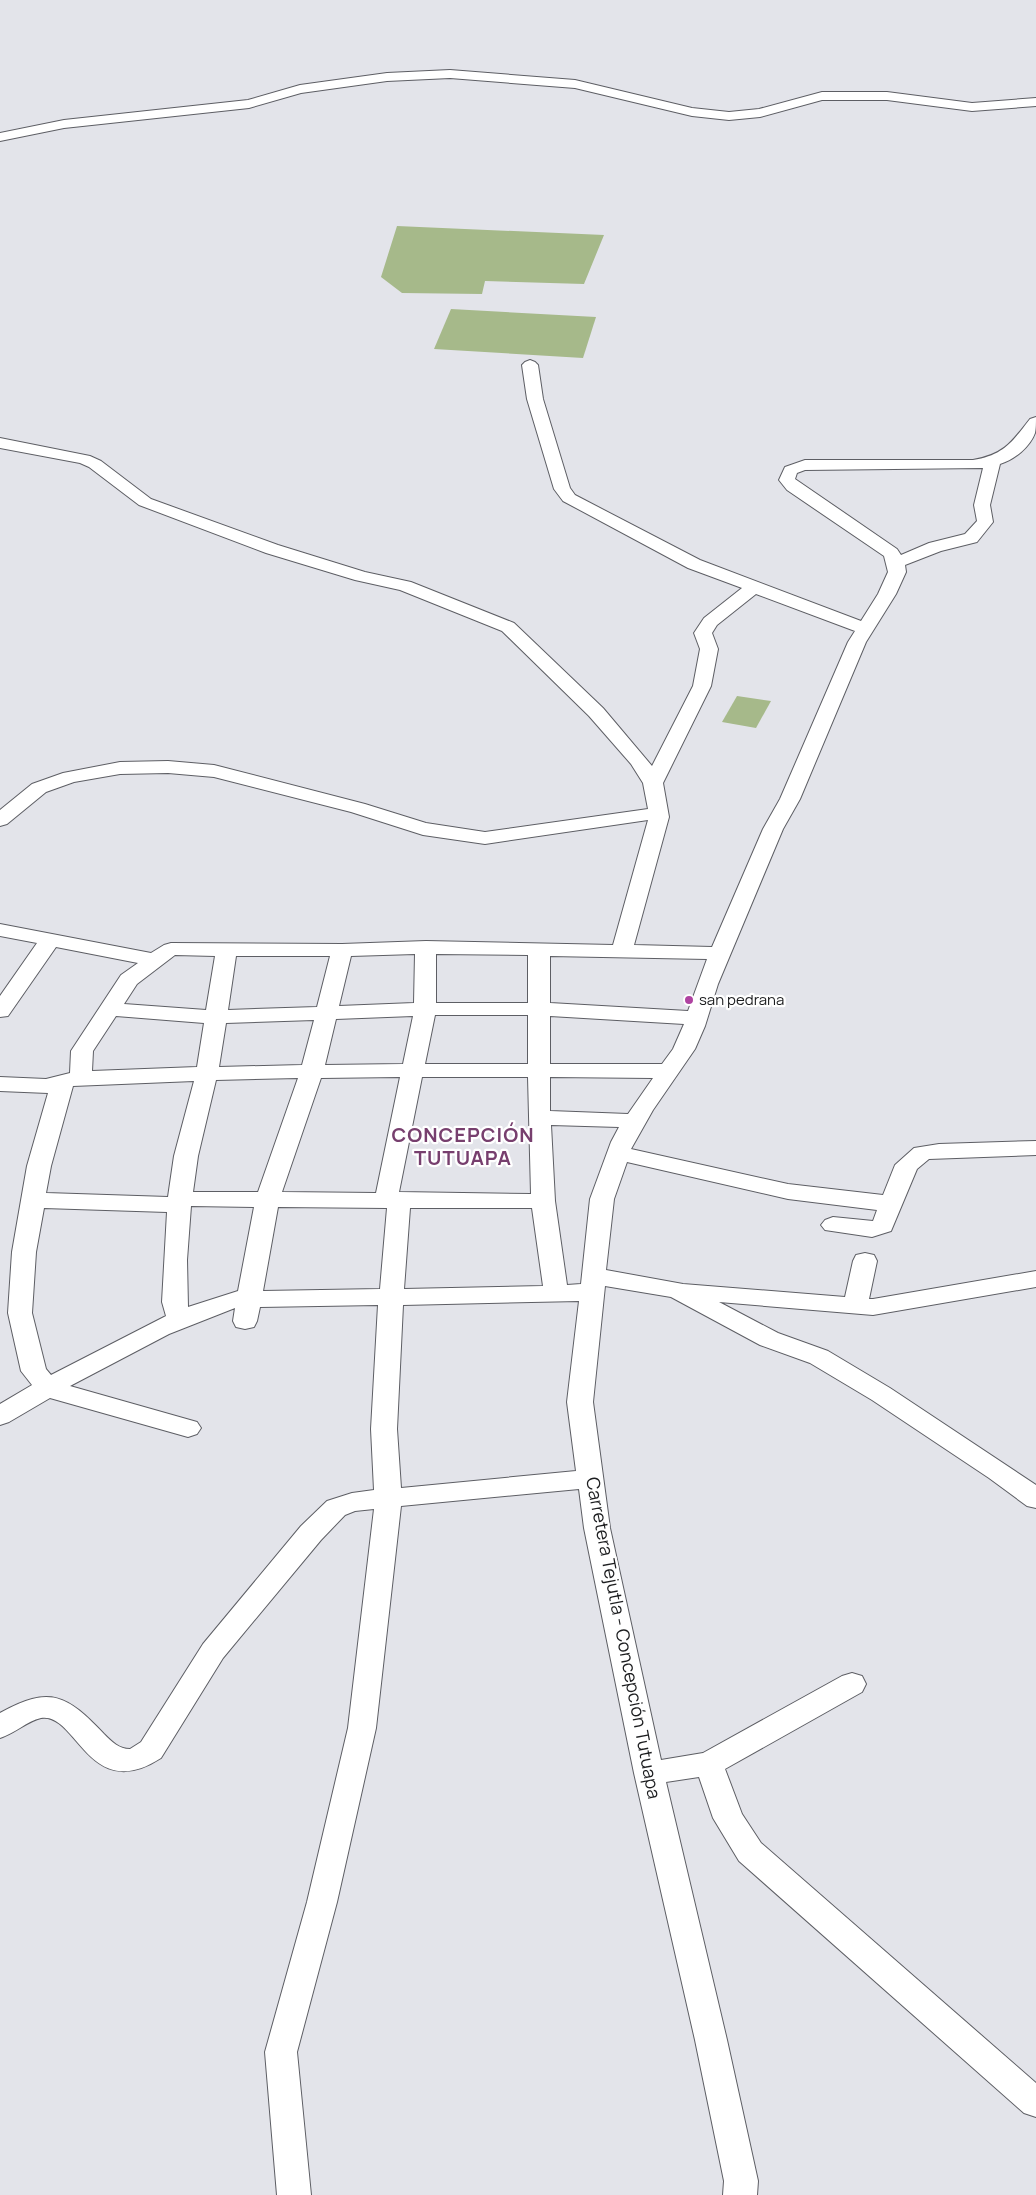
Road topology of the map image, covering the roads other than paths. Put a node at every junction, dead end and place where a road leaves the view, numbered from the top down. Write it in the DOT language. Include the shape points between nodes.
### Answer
graph roads {
  1 [pos="1036,102"];
  2 [pos="0,137"];
  3 [pos="530,365"];
  4 [pos="1036,422"];
  5 [pos="0,443"];
  6 [pos="992,463"];
  7 [pos="896,563"];
  8 [pos="754,587"];
  9 [pos="865,629"];
  10 [pos="653,783"];
  11 [pos="658,813"];
  12 [pos="0,820"];
  13 [pos="0,930"];
  14 [pos="52,939"];
  15 [pos="426,947"];
  16 [pos="539,948"];
  17 [pos="622,949"];
  18 [pos="226,950"];
  19 [pos="342,950"];
  20 [pos="720,953"];
  21 [pos="156,960"];
  22 [pos="110,1009"];
  23 [pos="425,1009"];
  24 [pos="539,1009"];
  25 [pos="0,1011"];
  26 [pos="327,1012"];
  27 [pos="216,1017"];
  28 [pos="696,1018"];
  29 [pos="414,1070"];
  30 [pos="539,1070"];
  31 [pos="312,1071"];
  32 [pos="668,1071"];
  33 [pos="207,1072"];
  34 [pos="73,1080"];
  35 [pos="0,1084"];
  36 [pos="539,1118"];
  37 [pos="634,1122"];
  38 [pos="1036,1148"];
  39 [pos="618,1153"];
  40 [pos="392,1199"];
  41 [pos="34,1200"];
  42 [pos="267,1200"];
  43 [pos="543,1201"];
  44 [pos="891,1203"];
  45 [pos="179,1205"];
  46 [pos="832,1225"];
  47 [pos="865,1261"];
  48 [pos="1036,1279"];
  49 [pos="593,1284"];
  50 [pos="677,1290"];
  51 [pos="556,1294"];
  52 [pos="392,1297"];
  53 [pos="855,1306"];
  54 [pos="247,1310"];
  55 [pos="179,1318"];
  56 [pos="47,1387"];
  57 [pos="0,1416"];
  58 [pos="188,1428"];
  59 [pos="590,1479"];
  60 [pos="1036,1499"];
  61 [pos="388,1500"];
  62 [pos="852,1684"];
  63 [pos="0,1727"];
  64 [pos="709,1764"];
  65 [pos="649,1773"];
  66 [pos="1036,2103"];
  67 [pos="294,2195"];
  68 [pos="740,2195"];
  1 -- 2 [label="street" via="972,106 887,96 822,96 760,113 729,116 692,112 575,84 450,74 387,77 300,89 249,104 64,124"];
  3 -- 8 [label="street" via="535,399 562,489 569,498 674,555"];
  4 -- 6 [label="street" via="1010,454"];
  5 -- 10 [label="street" via="84,459 145,502 272,549 405,586 508,627 596,712 639,761"];
  6 -- 7 [label="street" via="982,505 984,522 971,538 936,547"];
  6 -- 7 [label="street" via="805,465 793,467 788,472 787,480 792,487 891,553"];
  7 -- 9 [label="street, Carretera Tejutla - Concepción Tutuapa" via="897,572"];
  8 -- 9 [label="street"];
  8 -- 10 [label="street" via="710,622 703,633 709,649 702,686"];
  9 -- 20 [label="street, Carretera Tejutla - Concepción Tutuapa" via="790,799 773,828"];
  10 -- 11 [label="street"];
  11 -- 12 [label="street" via="485,838 423,829 358,808 214,771 168,767 120,768 70,776 39,788"];
  11 -- 17 [label="street"];
  13 -- 14 [label="street"];
  14 -- 21 [label="street"];
  14 -- 25 [label="street"];
  15 -- 16 [label="street"];
  15 -- 19 [label="street"];
  15 -- 23 [label="street"];
  16 -- 17 [label="street"];
  16 -- 24 [label="street"];
  17 -- 20 [label="street"];
  18 -- 19 [label="street"];
  18 -- 21 [label="street" via="171,949"];
  18 -- 27 [label="street"];
  19 -- 26 [label="street"];
  20 -- 28 [label="street, Carretera Tejutla - Concepción Tutuapa"];
  21 -- 22 [label="street" via="129,980"];
  22 -- 27 [label="street"];
  22 -- 34 [label="street" via="82,1051"];
  23 -- 24 [label="street"];
  23 -- 26 [label="street"];
  23 -- 29 [label="street"];
  24 -- 28 [label="street"];
  24 -- 30 [label="street"];
  26 -- 27 [label="street"];
  26 -- 31 [label="street"];
  27 -- 33 [label="street"];
  28 -- 32 [label="street, Carretera Tejutla - Concepción Tutuapa" via="684,1049"];
  29 -- 30 [label="street"];
  29 -- 31 [label="street"];
  29 -- 40 [label="street"];
  30 -- 32 [label="street"];
  30 -- 36 [label="street"];
  31 -- 33 [label="street"];
  31 -- 42 [label="street"];
  32 -- 37 [label="street, Carretera Tejutla - Concepción Tutuapa"];
  33 -- 34 [label="street"];
  33 -- 45 [label="street" via="186,1156"];
  34 -- 35 [label="street" via="47,1086"];
  34 -- 41 [label="street" via="59,1092 39,1166"];
  36 -- 37 [label="street"];
  36 -- 43 [label="street"];
  37 -- 39 [label="street, Carretera Tejutla - Concepción Tutuapa"];
  38 -- 44 [label="street" via="922,1153 907,1165"];
  39 -- 44 [label="street" via="786,1191 854,1202"];
  39 -- 49 [label="street, Carretera Tejutla - Concepción Tutuapa" via="602,1199"];
  40 -- 42 [label="street"];
  40 -- 43 [label="street"];
  40 -- 52 [label="street"];
  41 -- 45 [label="street"];
  41 -- 56 [label="street" via="24,1252 20,1314 34,1371"];
  42 -- 45 [label="street" via="184,1199"];
  42 -- 54 [label="street"];
  43 -- 51 [label="street"];
  44 -- 46 [label="street" via="883,1226 872,1229"];
  45 -- 55 [label="street" via="174,1302"];
  47 -- 53 [label="street"];
  48 -- 53 [label="street" via="874,1307"];
  49 -- 50 [label="street"];
  49 -- 51 [label="street"];
  49 -- 59 [label="street, Carretera Tejutla - Concepción Tutuapa" via="580,1402"];
  50 -- 53 [label="street"];
  50 -- 60 [label="street" via="769,1339 826,1362 881,1394"];
  51 -- 52 [label="street"];
  52 -- 54 [label="street"];
  52 -- 61 [label="street" via="384,1429"];
  54 -- 55 [label="street" via="215,1305"];
  55 -- 56 [label="street"];
  56 -- 57 [label="street"];
  56 -- 58 [label="street" via="110,1408"];
  59 -- 61 [label="street"];
  59 -- 65 [label="street, Carretera Tejutla - Concepción Tutuapa" via="597,1528"];
  61 -- 63 [label="street" via="352,1502 336,1508 310,1533 213,1650 151,1750 135,1760 108,1755 58,1710 42,1707"];
  61 -- 67 [label="street" via="362,1728 322,1902 281,2052"];
  62 -- 64 [label="street"];
  64 -- 65 [label="street"];
  64 -- 66 [label="street" via="728,1818 750,1852"];
  65 -- 68 [label="street, Carretera Tejutla - Concepción Tutuapa" via="711,2040 741,2181"];
}
